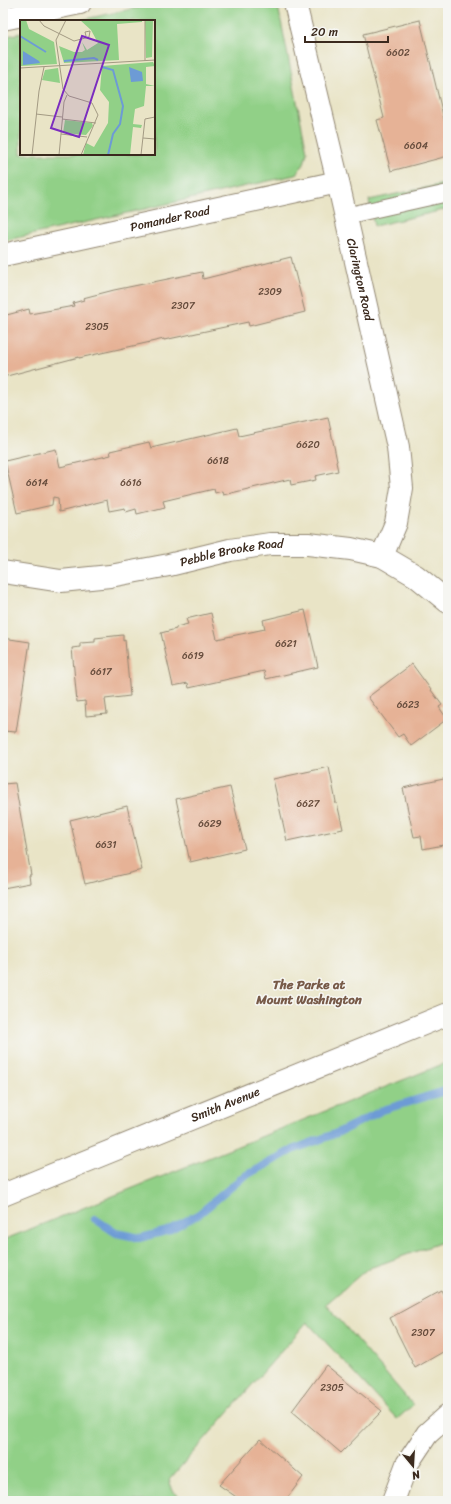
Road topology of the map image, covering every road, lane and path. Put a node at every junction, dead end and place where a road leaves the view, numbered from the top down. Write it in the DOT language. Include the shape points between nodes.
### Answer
graph roads {
  1 [pos="80,3"];
  2 [pos="295,3"];
  3 [pos="3,19"];
  4 [pos="338,182"];
  5 [pos="448,193"];
  6 [pos="345,216"];
  7 [pos="3,254"];
  8 [pos="382,556"];
  9 [pos="3,572"];
  10 [pos="448,602"];
  11 [pos="448,1014"];
  12 [pos="3,1195"];
  13 [pos="448,1415"];
  14 [pos="393,1501"];
  1 -- 3 [label="street"];
  2 -- 4 [label="street, Clarington Road"];
  4 -- 6 [label="street, Clarington Road"];
  4 -- 7 [label="street, Pomander Road"];
  5 -- 6 [label="lane"];
  6 -- 8 [label="street, Clarington Road" via="398,447 402,488 396,523"];
  8 -- 9 [label="street, Pebble Brooke Road" via="308,544 270,544 110,576 61,581"];
  8 -- 10 [label="street, Pebble Brooke Road" via="416,576"];
  11 -- 12 [label="street, Smith Avenue"];
  13 -- 14 [label="street" via="428,1434 407,1464"];
}
